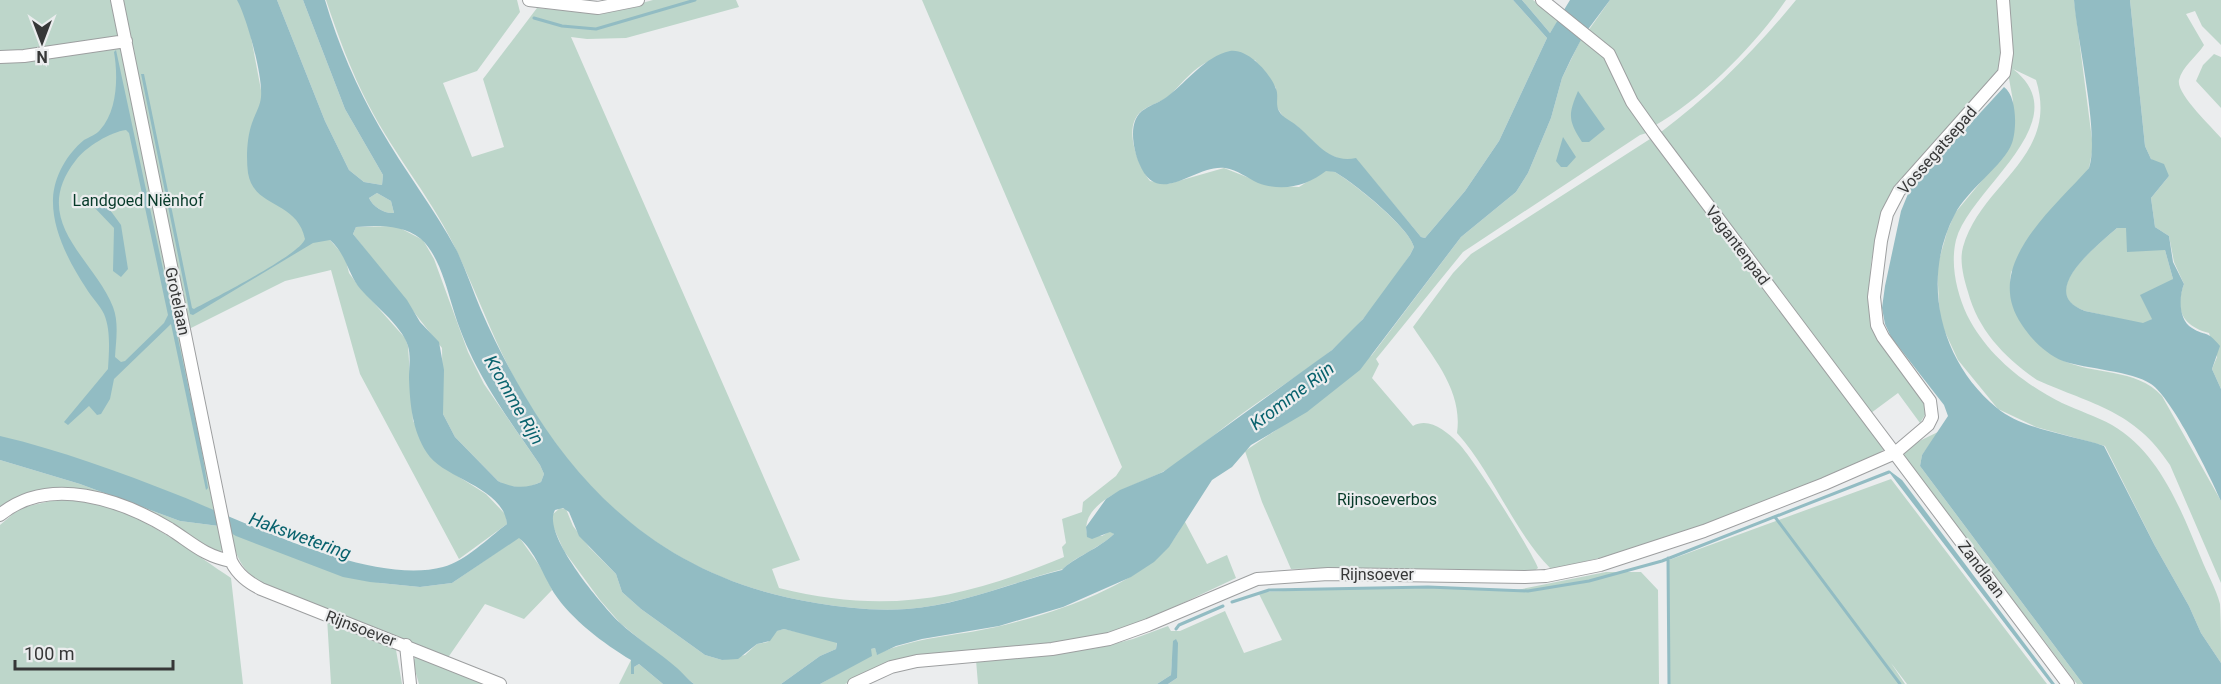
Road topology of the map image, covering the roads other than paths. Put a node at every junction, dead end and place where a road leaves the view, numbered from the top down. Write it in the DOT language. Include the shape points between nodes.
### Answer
graph roads {
  1 [pos="117,0"];
  2 [pos="529,0"];
  3 [pos="638,0"];
  4 [pos="1542,0"];
  5 [pos="2003,0"];
  6 [pos="126,41"];
  7 [pos="0,57"];
  8 [pos="1895,453"];
  9 [pos="0,515"];
  10 [pos="231,561"];
  11 [pos="406,645"];
  12 [pos="410,684"];
  13 [pos="500,684"];
  14 [pos="854,684"];
  15 [pos="2068,684"];
  1 -- 6 [label="street, Grotelaan"];
  2 -- 3 [label="street" via="598,8"];
  4 -- 8 [label="street, Vagantenpad" via="1609,54 1643,118"];
  5 -- 8 [label="street, Vossegatsepad" via="2007,53 2004,73 1933,150 1899,191 1887,214 1876,275 1877,325 1932,408 1928,424"];
  6 -- 7 [label="street"];
  6 -- 10 [label="street, Grotelaan"];
  8 -- 14 [label="street, Rijnsoever" via="1704,531 1572,572 1525,577 1328,574 1257,579 1109,639 1052,649 917,661 891,667"];
  8 -- 15 [label="street, Zandlaan"];
  9 -- 10 [label="street" via="28,500 76,493 151,519 210,557"];
  10 -- 11 [label="street, Rijnsoever" via="245,580 261,589"];
  11 -- 12 [label="street"];
  11 -- 13 [label="street, Rijnsoever"];
}
